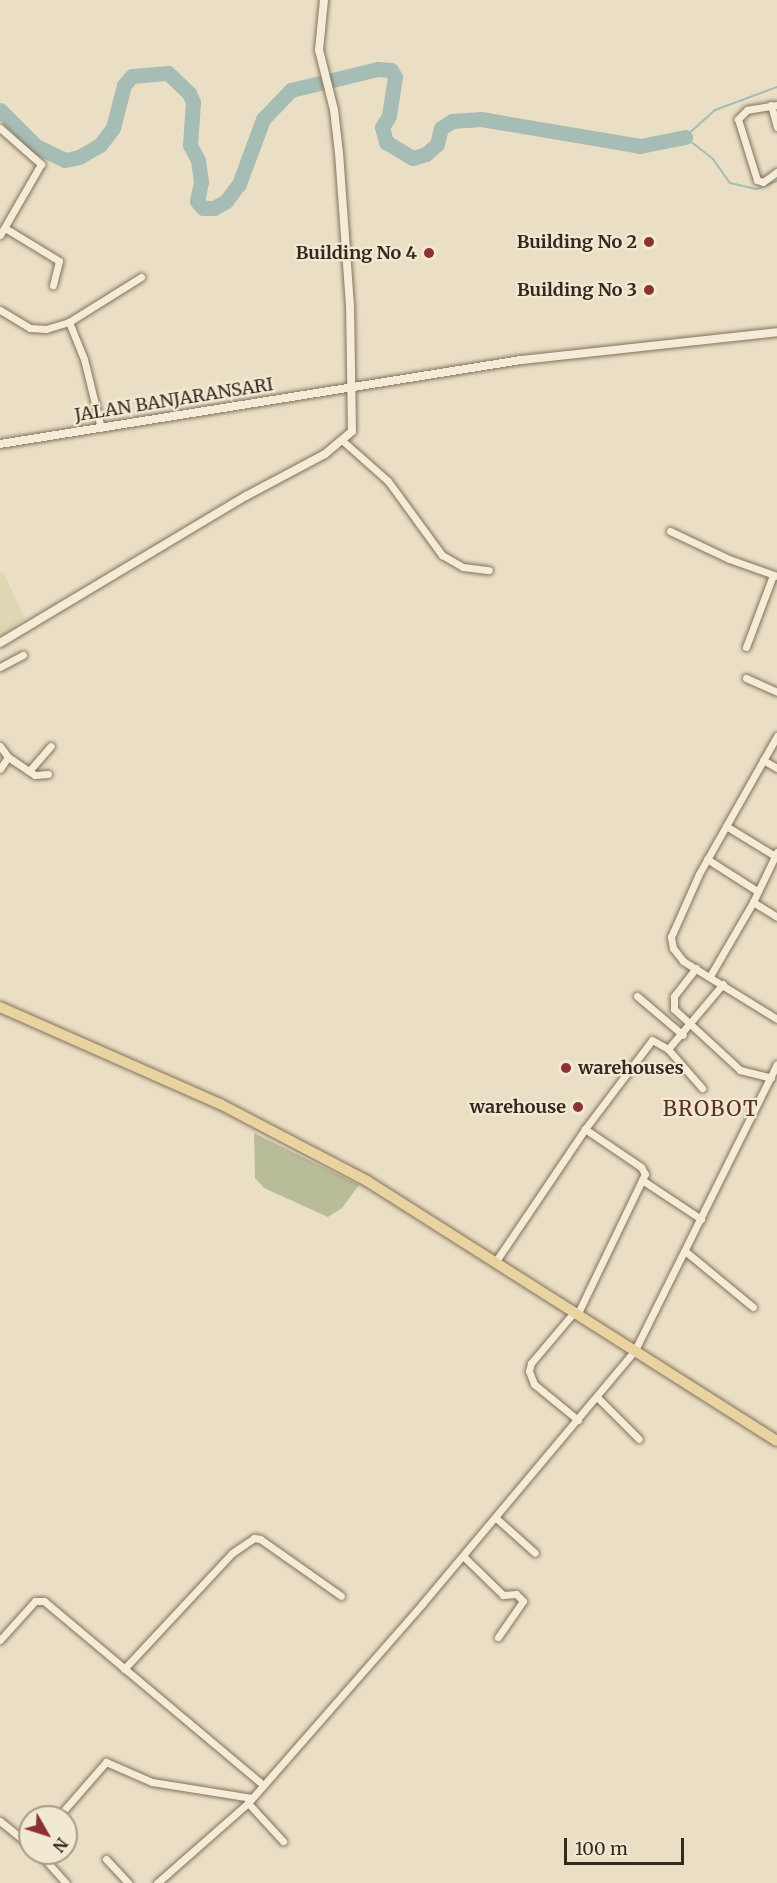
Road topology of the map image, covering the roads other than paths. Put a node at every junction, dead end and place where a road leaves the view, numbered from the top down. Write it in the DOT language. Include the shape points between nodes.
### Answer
graph roads {
  1 [pos="324,0"];
  2 [pos="774,105"];
  3 [pos="777,127"];
  4 [pos="0,128"];
  5 [pos="777,172"];
  6 [pos="5,228"];
  7 [pos="0,236"];
  8 [pos="141,277"];
  9 [pos="53,285"];
  10 [pos="0,310"];
  11 [pos="69,322"];
  12 [pos="777,332"];
  13 [pos="354,388"];
  14 [pos="101,428"];
  15 [pos="344,442"];
  16 [pos="0,444"];
  17 [pos="670,531"];
  18 [pos="489,570"];
  19 [pos="775,575"];
  20 [pos="0,643"];
  21 [pos="746,646"];
  22 [pos="23,655"];
  23 [pos="0,667"];
  24 [pos="746,678"];
  25 [pos="777,692"];
  26 [pos="777,736"];
  27 [pos="0,746"];
  28 [pos="51,746"];
  29 [pos="8,757"];
  30 [pos="763,760"];
  31 [pos="777,768"];
  32 [pos="0,769"];
  33 [pos="29,771"];
  34 [pos="48,774"];
  35 [pos="726,826"];
  36 [pos="776,854"];
  37 [pos="707,859"];
  38 [pos="758,891"];
  39 [pos="753,902"];
  40 [pos="777,916"];
  41 [pos="696,968"];
  42 [pos="710,976"];
  43 [pos="723,984"];
  44 [pos="637,996"];
  45 [pos="0,1007"];
  46 [pos="777,1019"];
  47 [pos="690,1027"];
  48 [pos="683,1035"];
  49 [pos="668,1049"];
  50 [pos="777,1064"];
  51 [pos="771,1078"];
  52 [pos="702,1088"];
  53 [pos="585,1130"];
  54 [pos="642,1180"];
  55 [pos="701,1218"];
  56 [pos="685,1251"];
  57 [pos="496,1261"];
  58 [pos="753,1307"];
  59 [pos="577,1312"];
  60 [pos="635,1350"];
  61 [pos="597,1397"];
  62 [pos="578,1420"];
  63 [pos="639,1439"];
  64 [pos="777,1441"];
  65 [pos="496,1518"];
  66 [pos="535,1553"];
  67 [pos="463,1556"];
  68 [pos="341,1596"];
  69 [pos="498,1637"];
  70 [pos="0,1640"];
  71 [pos="124,1669"];
  72 [pos="263,1785"];
  73 [pos="250,1800"];
  74 [pos="68,1805"];
  75 [pos="0,1821"];
  76 [pos="18,1835"];
  77 [pos="283,1841"];
  78 [pos="106,1859"];
  79 [pos="50,1865"];
  80 [pos="66,1883"];
  81 [pos="128,1883"];
  82 [pos="157,1883"];
  1 -- 13 [label="street" via="319,38 339,153"];
  2 -- 3 [label="street"];
  2 -- 5 [label="street" via="747,110 738,119 757,180 763,182"];
  4 -- 6 [label="street" via="41,164"];
  6 -- 7 [label="street"];
  6 -- 9 [label="street" via="60,262"];
  8 -- 11 [label="street"];
  10 -- 11 [label="street" via="36,330"];
  11 -- 14 [label="street" via="84,358"];
  12 -- 13 [label="street, JALAN BANJARANSARI" via="521,360"];
  13 -- 14 [label="street, JALAN BANJARANSARI"];
  13 -- 15 [label="street" via="355,425"];
  14 -- 16 [label="street, JALAN BANJARANSARI"];
  15 -- 18 [label="street" via="388,481 442,555 464,567"];
  15 -- 20 [label="street"];
  17 -- 19 [label="street"];
  19 -- 21 [label="street"];
  22 -- 23 [label="street"];
  24 -- 25 [label="street"];
  26 -- 30 [label="street"];
  27 -- 29 [label="street"];
  28 -- 33 [label="street"];
  29 -- 32 [label="street"];
  29 -- 33 [label="street"];
  30 -- 31 [label="street"];
  30 -- 35 [label="street"];
  33 -- 34 [label="street" via="39,776"];
  35 -- 36 [label="street"];
  35 -- 37 [label="street"];
  36 -- 38 [label="street"];
  37 -- 38 [label="street"];
  37 -- 41 [label="street" via="675,921 671,937 676,954"];
  38 -- 39 [label="street"];
  39 -- 40 [label="street"];
  39 -- 42 [label="street"];
  41 -- 42 [label="street"];
  41 -- 47 [label="street" via="672,1001"];
  42 -- 43 [label="street"];
  43 -- 46 [label="street"];
  43 -- 47 [label="street"];
  44 -- 48 [label="street"];
  45 -- 57 [label="main road" via="220,1104 315,1152"];
  47 -- 48 [label="street"];
  47 -- 51 [label="street" via="740,1070"];
  48 -- 49 [label="street"];
  49 -- 52 [label="street"];
  49 -- 53 [label="street" via="652,1040"];
  50 -- 51 [label="street"];
  51 -- 55 [label="street"];
  53 -- 54 [label="street" via="641,1167 645,1174"];
  53 -- 57 [label="street"];
  54 -- 55 [label="street"];
  54 -- 59 [label="street"];
  55 -- 56 [label="street"];
  56 -- 58 [label="street"];
  56 -- 60 [label="street"];
  57 -- 59 [label="main road"];
  59 -- 60 [label="main road"];
  59 -- 62 [label="street" via="531,1363 530,1371 534,1384"];
  60 -- 61 [label="street"];
  60 -- 64 [label="main road"];
  61 -- 62 [label="street"];
  61 -- 63 [label="street"];
  62 -- 65 [label="street"];
  65 -- 66 [label="street"];
  65 -- 67 [label="street"];
  67 -- 69 [label="street" via="503,1594 516,1594 523,1601"];
  67 -- 72 [label="street"];
  68 -- 71 [label="street" via="254,1538 232,1553"];
  70 -- 71 [label="street" via="39,1599"];
  71 -- 72 [label="street"];
  72 -- 73 [label="street"];
  73 -- 74 [label="street" via="162,1784 106,1762"];
  73 -- 77 [label="street"];
  73 -- 82 [label="street"];
  75 -- 76 [label="street"];
  78 -- 81 [label="street"];
  79 -- 80 [label="street"];
}
